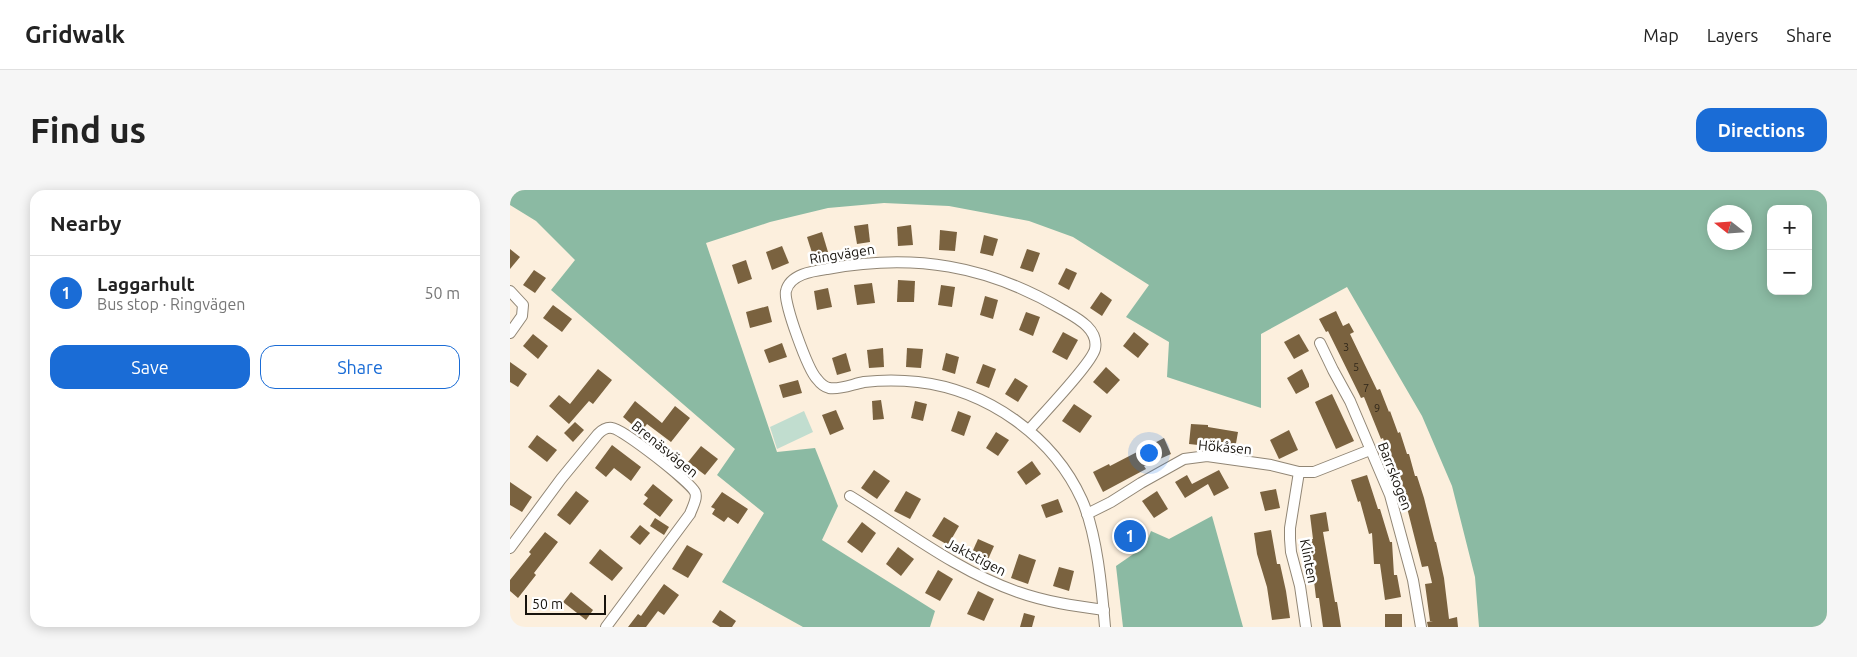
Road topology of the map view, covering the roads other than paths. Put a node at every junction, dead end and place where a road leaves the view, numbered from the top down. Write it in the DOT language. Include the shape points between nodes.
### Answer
graph roads {
  1 [pos="510,291"];
  2 [pos="510,333"];
  3 [pos="1320,343"];
  4 [pos="1029,430"];
  5 [pos="1370,450"];
  6 [pos="1299,472"];
  7 [pos="850,496"];
  8 [pos="1087,514"];
  9 [pos="510,548"];
  10 [pos="1104,610"];
  11 [pos="606,627"];
  12 [pos="1105,627"];
  13 [pos="1306,627"];
  14 [pos="1421,627"];
  1 -- 2 [label="street" via="523,305 522,316"];
  3 -- 5 [label="street, Barrskogen" via="1350,401"];
  4 -- 4 [label="street, Ringvägen" via="997,407 947,387 895,380 830,388 822,384 808,366 790,314 785,293 788,285 802,275 850,265 889,261 925,263 968,269 999,278 1072,315 1090,328 1095,338 1095,349"];
  4 -- 8 [label="street, Ringvägen" via="1060,463 1082,499"];
  5 -- 6 [label="street, Hökåsen" via="1314,472"];
  5 -- 14 [label="street, Barrskogen" via="1390,495 1413,580"];
  6 -- 8 [label="street, Hökåsen" via="1207,456 1184,459"];
  6 -- 13 [label="street, Klinten" via="1290,539"];
  7 -- 10 [label="street, Jaktstigen" via="938,553 999,584 1048,600"];
  8 -- 10 [label="street, Ringvägen"];
  9 -- 11 [label="street, Brenäsvägen" via="598,434 611,428 628,434 686,482 696,492 696,497 690,514"];
  10 -- 12 [label="street, Ringvägen"];
}
